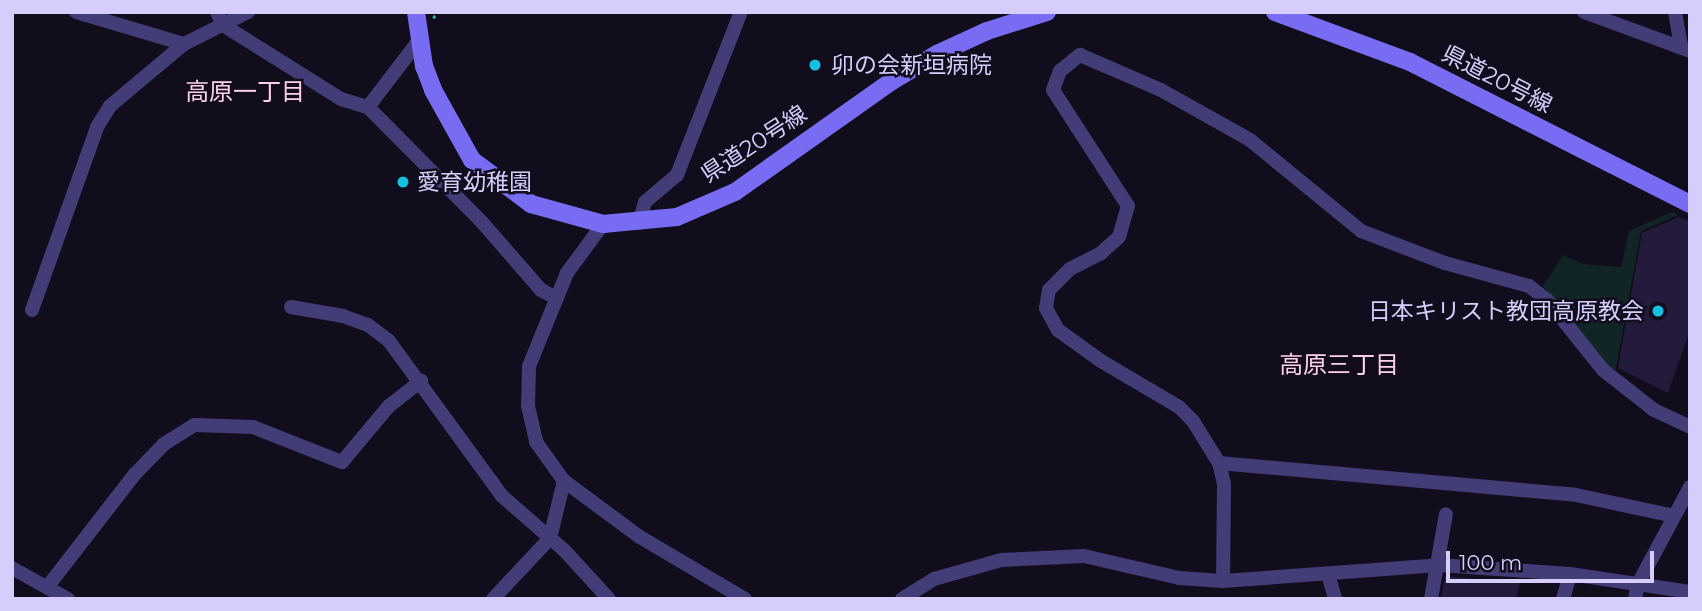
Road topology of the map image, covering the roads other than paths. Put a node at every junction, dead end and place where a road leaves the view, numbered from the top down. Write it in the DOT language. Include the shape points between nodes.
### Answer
graph roads {
  1 [pos="76,12"];
  2 [pos="248,12"];
  3 [pos="416,12"];
  4 [pos="741,12"];
  5 [pos="1047,12"];
  6 [pos="1275,12"];
  7 [pos="1584,12"];
  8 [pos="1675,12"];
  9 [pos="220,19"];
  10 [pos="420,39"];
  11 [pos="184,44"];
  12 [pos="1685,49"];
  13 [pos="368,107"];
  14 [pos="1690,204"];
  15 [pos="639,223"];
  16 [pos="603,224"];
  17 [pos="556,298"];
  18 [pos="291,307"];
  19 [pos="32,310"];
  20 [pos="421,381"];
  21 [pos="1690,427"];
  22 [pos="1219,463"];
  23 [pos="564,481"];
  24 [pos="1690,487"];
  25 [pos="1446,514"];
  26 [pos="1674,516"];
  27 [pos="550,538"];
  28 [pos="1440,565"];
  29 [pos="12,568"];
  30 [pos="1328,574"];
  31 [pos="1570,574"];
  32 [pos="1223,581"];
  33 [pos="48,586"];
  34 [pos="1636,592"];
  35 [pos="1690,592"];
  36 [pos="68,599"];
  37 [pos="493,599"];
  38 [pos="609,599"];
  39 [pos="745,599"];
  40 [pos="902,599"];
  41 [pos="1335,599"];
  42 [pos="1431,599"];
  43 [pos="1563,599"];
  1 -- 11 [label="street"];
  2 -- 9 [label="street"];
  3 -- 10 [label="main road, 県道20号線"];
  4 -- 15 [label="street" via="677,175 646,202"];
  5 -- 15 [label="main road, 県道20号線" via="987,31 926,61 735,192 677,217"];
  6 -- 14 [label="main road, 県道20号線" via="1410,62"];
  7 -- 12 [label="street"];
  8 -- 12 [label="street"];
  9 -- 11 [label="street"];
  9 -- 13 [label="street" via="341,99"];
  10 -- 13 [label="street"];
  10 -- 16 [label="main road, 県道20号線" via="440,108 472,160 531,204"];
  11 -- 19 [label="street" via="110,106 97,127"];
  13 -- 17 [label="street" via="481,220 541,290"];
  15 -- 16 [label="main road, 県道20号線"];
  16 -- 17 [label="street" via="567,273"];
  17 -- 23 [label="street" via="529,366 528,406 536,443"];
  18 -- 20 [label="street" via="368,325 389,341"];
  20 -- 27 [label="street" via="502,496"];
  20 -- 33 [label="street" via="389,406 342,462 253,427 194,425 164,444 135,474"];
  21 -- 22 [label="street" via="1654,410 1604,370 1547,300 1529,286 1445,263 1361,231 1250,140 1161,90 1080,55 1060,71 1053,90 1128,206 1119,237 1100,254 1070,269 1049,290 1046,308 1069,338 1179,407"];
  22 -- 26 [label="street" via="1576,495"];
  22 -- 32 [label="street" via="1224,484"];
  23 -- 27 [label="street"];
  23 -- 39 [label="street" via="640,537"];
  24 -- 26 [label="street"];
  25 -- 28 [label="street"];
  26 -- 34 [label="street"];
  27 -- 37 [label="street"];
  27 -- 38 [label="street"];
  28 -- 30 [label="street"];
  28 -- 31 [label="street"];
  28 -- 42 [label="street"];
  29 -- 33 [label="street"];
  30 -- 32 [label="street"];
  30 -- 41 [label="street"];
  31 -- 34 [label="street"];
  31 -- 43 [label="street"];
  32 -- 40 [label="street" via="1179,578 1070,556 1001,560 934,579"];
  33 -- 36 [label="street"];
  34 -- 35 [label="street"];
}
